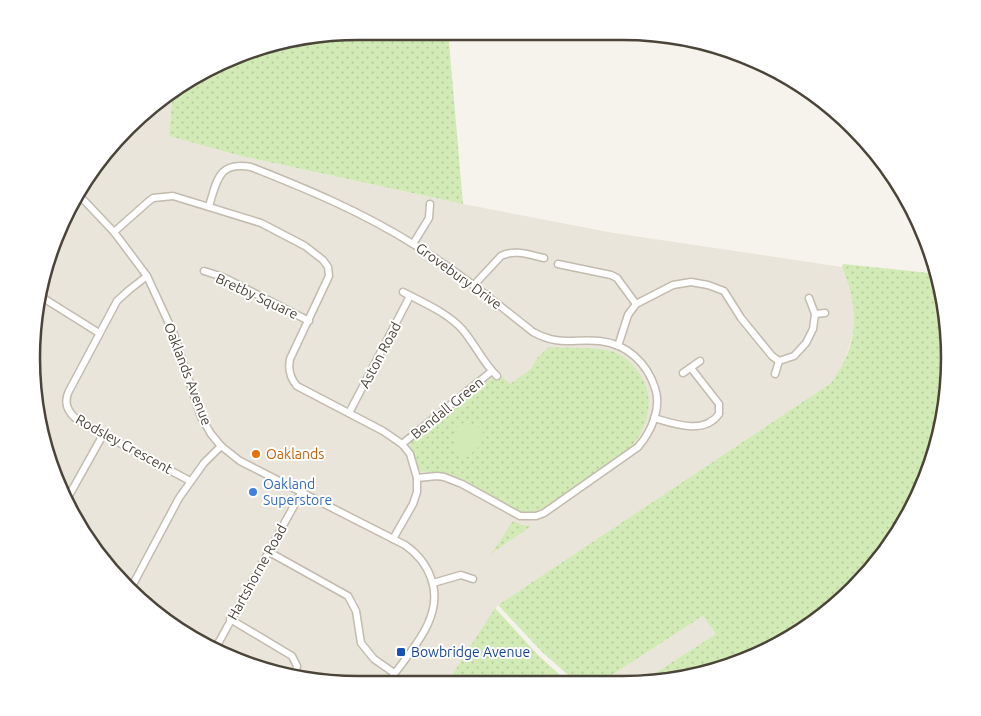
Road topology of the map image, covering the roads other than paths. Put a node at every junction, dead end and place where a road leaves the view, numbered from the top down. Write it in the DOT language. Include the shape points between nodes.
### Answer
graph roads {
  1 [pos="83,199"];
  2 [pos="430,204"];
  3 [pos="209,206"];
  4 [pos="114,232"];
  5 [pos="414,244"];
  6 [pos="544,258"];
  7 [pos="558,264"];
  8 [pos="204,272"];
  9 [pos="147,276"];
  10 [pos="474,285"];
  11 [pos="403,292"];
  12 [pos="410,296"];
  13 [pos="808,298"];
  14 [pos="45,299"];
  15 [pos="636,304"];
  16 [pos="825,313"];
  17 [pos="815,314"];
  18 [pos="309,321"];
  19 [pos="100,333"];
  20 [pos="618,346"];
  21 [pos="700,361"];
  22 [pos="779,361"];
  23 [pos="691,368"];
  24 [pos="683,373"];
  25 [pos="775,374"];
  26 [pos="349,413"];
  27 [pos="654,418"];
  28 [pos="104,433"];
  29 [pos="402,444"];
  30 [pos="221,446"];
  31 [pos="417,478"];
  32 [pos="190,481"];
  33 [pos="301,493"];
  34 [pos="70,494"];
  35 [pos="393,539"];
  36 [pos="269,552"];
  37 [pos="473,579"];
  38 [pos="433,583"];
  39 [pos="134,584"];
  40 [pos="230,619"];
  41 [pos="218,643"];
  42 [pos="296,670"];
  43 [pos="394,673"];
  44 [pos="392,676"];
  1 -- 4 [label="street, Oaklands Avenue"];
  2 -- 5 [label="street" via="429,218"];
  3 -- 4 [label="street" via="173,196 153,198"];
  3 -- 5 [label="street, Grovebury Drive" via="223,171 229,167 244,166 338,203"];
  3 -- 18 [label="street" via="261,223 305,246 323,260 330,276"];
  4 -- 9 [label="street, Oaklands Avenue"];
  5 -- 10 [label="street, Grovebury Drive"];
  6 -- 10 [label="street" via="505,253"];
  7 -- 15 [label="street" via="617,278"];
  8 -- 18 [label="street, Bretby Square" via="223,277"];
  9 -- 19 [label="street, Rodsley Crescent" via="118,301"];
  9 -- 30 [label="street, Oaklands Avenue" via="173,332 201,416"];
  10 -- 20 [label="street, Grovebury Drive" via="542,337 562,342 600,341"];
  11 -- 12 [label="street, Bendall Green"];
  12 -- 26 [label="street, Aston Road"];
  12 -- 29 [label="street, Bendall Green" via="450,317 494,374"];
  13 -- 17 [label="street"];
  14 -- 19 [label="street"];
  15 -- 20 [label="street" via="628,315"];
  15 -- 22 [label="street" via="673,285 691,282 724,291 741,318"];
  16 -- 17 [label="street"];
  17 -- 22 [label="street" via="813,329 806,343 794,356"];
  18 -- 26 [label="street" via="290,359 293,382"];
  19 -- 28 [label="street, Rodsley Crescent" via="69,390 66,402 71,415"];
  20 -- 27 [label="street, Grovebury Drive" via="639,360 650,374 657,397"];
  21 -- 23 [label="street"];
  22 -- 25 [label="street"];
  23 -- 24 [label="street"];
  23 -- 27 [label="street" via="719,404 719,414 696,427"];
  26 -- 29 [label="street"];
  27 -- 31 [label="street, Grovebury Drive" via="638,448 536,516 520,516 452,479 437,476"];
  28 -- 32 [label="street, Rodsley Crescent"];
  28 -- 34 [label="street"];
  29 -- 31 [label="street" via="410,454"];
  30 -- 32 [label="street"];
  30 -- 33 [label="street, Oaklands Avenue" via="240,461"];
  31 -- 35 [label="street" via="413,504"];
  32 -- 39 [label="street"];
  33 -- 35 [label="street, Oaklands Avenue"];
  33 -- 36 [label="street, Hartshorne Road"];
  35 -- 38 [label="street, Oaklands Avenue" via="415,552"];
  36 -- 40 [label="street, Hartshorne Road"];
  36 -- 43 [label="street" via="348,596 356,611 361,643 374,659"];
  37 -- 38 [label="street" via="462,575"];
  38 -- 43 [label="street, Oaklands Avenue" via="435,598 431,619"];
  40 -- 41 [label="street, Hartshorne Road"];
  40 -- 42 [label="street" via="292,656"];
  43 -- 44 [label="street, Oaklands Avenue"];
}
